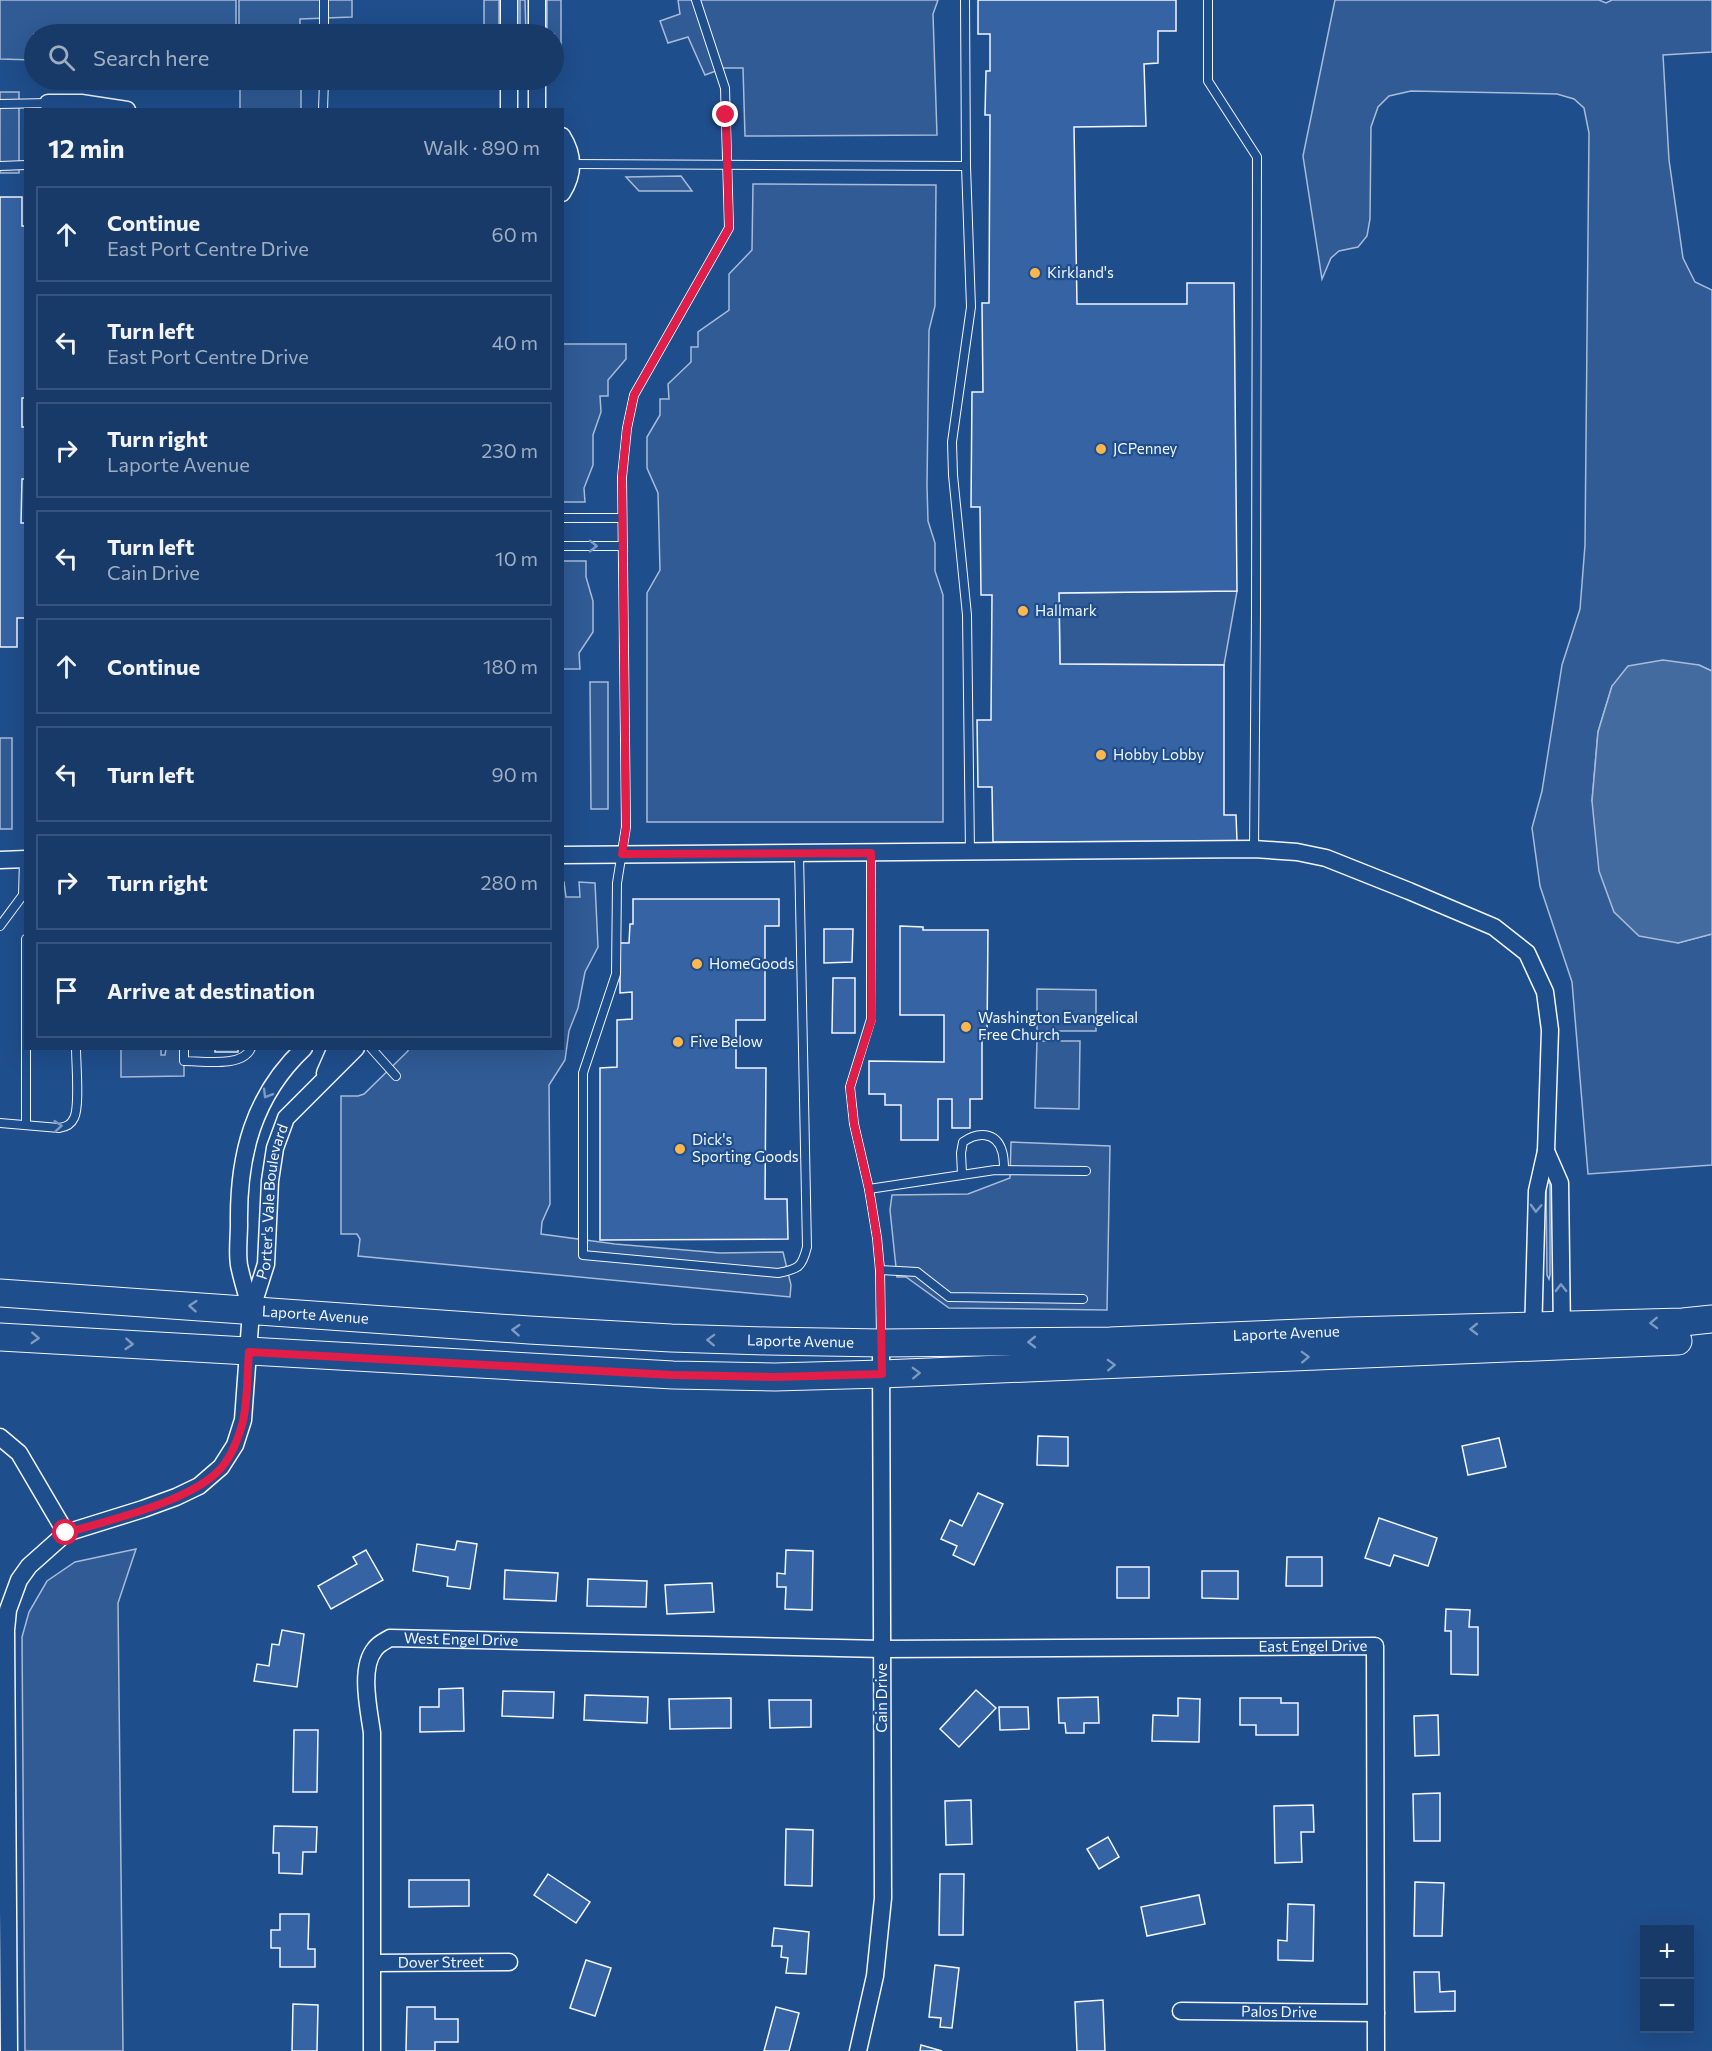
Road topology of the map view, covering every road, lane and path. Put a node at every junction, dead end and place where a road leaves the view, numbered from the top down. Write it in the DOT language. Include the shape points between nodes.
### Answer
graph roads {
  1 [pos="324,0"];
  2 [pos="509,0"];
  3 [pos="537,0"];
  4 [pos="696,0"];
  5 [pos="965,0"];
  6 [pos="1208,0"];
  7 [pos="324,24"];
  8 [pos="509,24"];
  9 [pos="537,24"];
  10 [pos="324,90"];
  11 [pos="509,90"];
  12 [pos="537,90"];
  13 [pos="0,104"];
  14 [pos="48,106"];
  15 [pos="114,108"];
  16 [pos="323,108"];
  17 [pos="509,108"];
  18 [pos="537,108"];
  19 [pos="564,139"];
  20 [pos="572,164"];
  21 [pos="24,165"];
  22 [pos="728,165"];
  23 [pos="0,166"];
  24 [pos="966,166"];
  25 [pos="564,190"];
  26 [pos="564,518"];
  27 [pos="622,518"];
  28 [pos="564,546"];
  29 [pos="622,546"];
  30 [pos="1254,849"];
  31 [pos="970,852"];
  32 [pos="798,853"];
  33 [pos="871,853"];
  34 [pos="622,854"];
  35 [pos="564,855"];
  36 [pos="24,859"];
  37 [pos="0,860"];
  38 [pos="24,876"];
  39 [pos="0,926"];
  40 [pos="26,1050"];
  41 [pos="76,1050"];
  42 [pos="184,1050"];
  43 [pos="250,1050"];
  44 [pos="302,1050"];
  45 [pos="335,1050"];
  46 [pos="354,1050"];
  47 [pos="373,1050"];
  48 [pos="396,1076"];
  49 [pos="319,1085"];
  50 [pos="0,1123"];
  51 [pos="26,1125"];
  52 [pos="1546,1151"];
  53 [pos="1004,1170"];
  54 [pos="1086,1171"];
  55 [pos="962,1174"];
  56 [pos="869,1189"];
  57 [pos="880,1270"];
  58 [pos="0,1293"];
  59 [pos="1083,1299"];
  60 [pos="251,1311"];
  61 [pos="1712,1319"];
  62 [pos="1562,1336"];
  63 [pos="0,1337"];
  64 [pos="1533,1337"];
  65 [pos="1712,1338"];
  66 [pos="881,1343"];
  67 [pos="249,1352"];
  68 [pos="882,1374"];
  69 [pos="0,1437"];
  70 [pos="66,1533"];
  71 [pos="882,1649"];
  72 [pos="509,1962"];
  73 [pos="373,1963"];
  74 [pos="1181,2011"];
  75 [pos="1376,2013"];
  76 [pos="9,2051"];
  77 [pos="372,2051"];
  78 [pos="858,2051"];
  79 [pos="1376,2051"];
  1 -- 7 [label="lane"];
  2 -- 8 [label="street"];
  3 -- 9 [label="street"];
  4 -- 22 [label="lane" via="725,88"];
  5 -- 24 [label="lane"];
  6 -- 30 [label="lane" via="1208,81 1257,157"];
  10 -- 16 [label="lane"];
  11 -- 17 [label="street"];
  12 -- 18 [label="street"];
  13 -- 14 [label="lane"];
  14 -- 15 [label="street" via="81,103"];
  19 -- 20 [label="street"];
  20 -- 22 [label="lane"];
  20 -- 25 [label="street"];
  21 -- 23 [label="lane"];
  22 -- 24 [label="lane"];
  22 -- 27 [label="lane" via="729,228 634,395 622,477"];
  24 -- 31 [label="lane" via="971,307 952,442 967,615"];
  26 -- 27 [label="lane"];
  27 -- 29 [label="lane"];
  28 -- 29 [label="lane, one-way"];
  29 -- 34 [label="lane" via="626,827"];
  30 -- 31 [label="street"];
  30 -- 52 [label="street" via="1326,858 1494,927 1527,953 1545,992 1550,1030"];
  31 -- 33 [label="street"];
  32 -- 33 [label="street"];
  32 -- 34 [label="street"];
  32 -- 34 [label="lane" via="807,1247 803,1262 794,1270 778,1273 583,1255 583,1073 616,974 616,882"];
  33 -- 56 [label="lane" via="872,1019 850,1087"];
  34 -- 35 [label="street"];
  36 -- 37 [label="street"];
  38 -- 39 [label="lane" via="23,894"];
  40 -- 51 [label="lane"];
  51 -- 41 [label="lane, one-way" via="59,1128 74,1119"];
  42 -- 43 [label="lane" via="184,1061 236,1062"];
  44 -- 60 [label="street, Porter's Vale Boulevard, one-way" via="265,1095 241,1169 239,1263"];
  45 -- 49 [label="street"];
  46 -- 49 [label="street, Porter's Vale Boulevard"];
  47 -- 48 [label="lane"];
  49 -- 60 [label="street, Porter's Vale Boulevard" via="286,1118 275,1148 266,1264"];
  50 -- 51 [label="lane"];
  62 -- 52 [label="street, one-way" via="1560,1183"];
  52 -- 64 [label="street, one-way" via="1537,1191"];
  53 -- 54 [label="lane"];
  53 -- 55 [label="lane"];
  53 -- 55 [label="lane" via="1002,1149 996,1140 986,1134 973,1135 963,1142"];
  55 -- 56 [label="lane"];
  56 -- 57 [label="lane"];
  57 -- 59 [label="lane" via="917,1272 950,1296"];
  57 -- 66 [label="lane"];
  60 -- 58 [label="main road, Laporte Avenue, one-way"];
  66 -- 60 [label="main road, Laporte Avenue, one-way" via="671,1338"];
  60 -- 67 [label="street, Porter's Vale Boulevard"];
  61 -- 62 [label="main road, Laporte Avenue, one-way"];
  62 -- 64 [label="main road, Laporte Avenue"];
  62 -- 65 [label="main road, Laporte Avenue"];
  63 -- 67 [label="main road, Laporte Avenue, one-way"];
  64 -- 66 [label="main road, Laporte Avenue, one-way" via="1350,1331 1110,1341"];
  68 -- 64 [label="main road, Laporte Avenue, one-way"];
  66 -- 68 [label="street, Cain Drive"];
  67 -- 68 [label="main road, Laporte Avenue" via="673,1375"];
  67 -- 70 [label="street, Porter's Vale Boulevard" via="243,1420 221,1467 199,1486 176,1497"];
  68 -- 71 [label="street, Cain Drive"];
  69 -- 70 [label="street" via="19,1453"];
  70 -- 76 [label="street" via="29,1566 8,1610"];
  71 -- 73 [label="street, West Engel Drive" via="390,1638 375,1648 367,1662 372,1733"];
  71 -- 75 [label="street, East Engel Drive" via="1375,1646"];
  71 -- 78 [label="street, Cain Drive" via="883,1898 875,1976"];
  72 -- 73 [label="street, Dover Street"];
  73 -- 77 [label="street, West Engel Drive"];
  74 -- 75 [label="street, Palos Drive"];
  75 -- 79 [label="street, East Engel Drive"];
}
